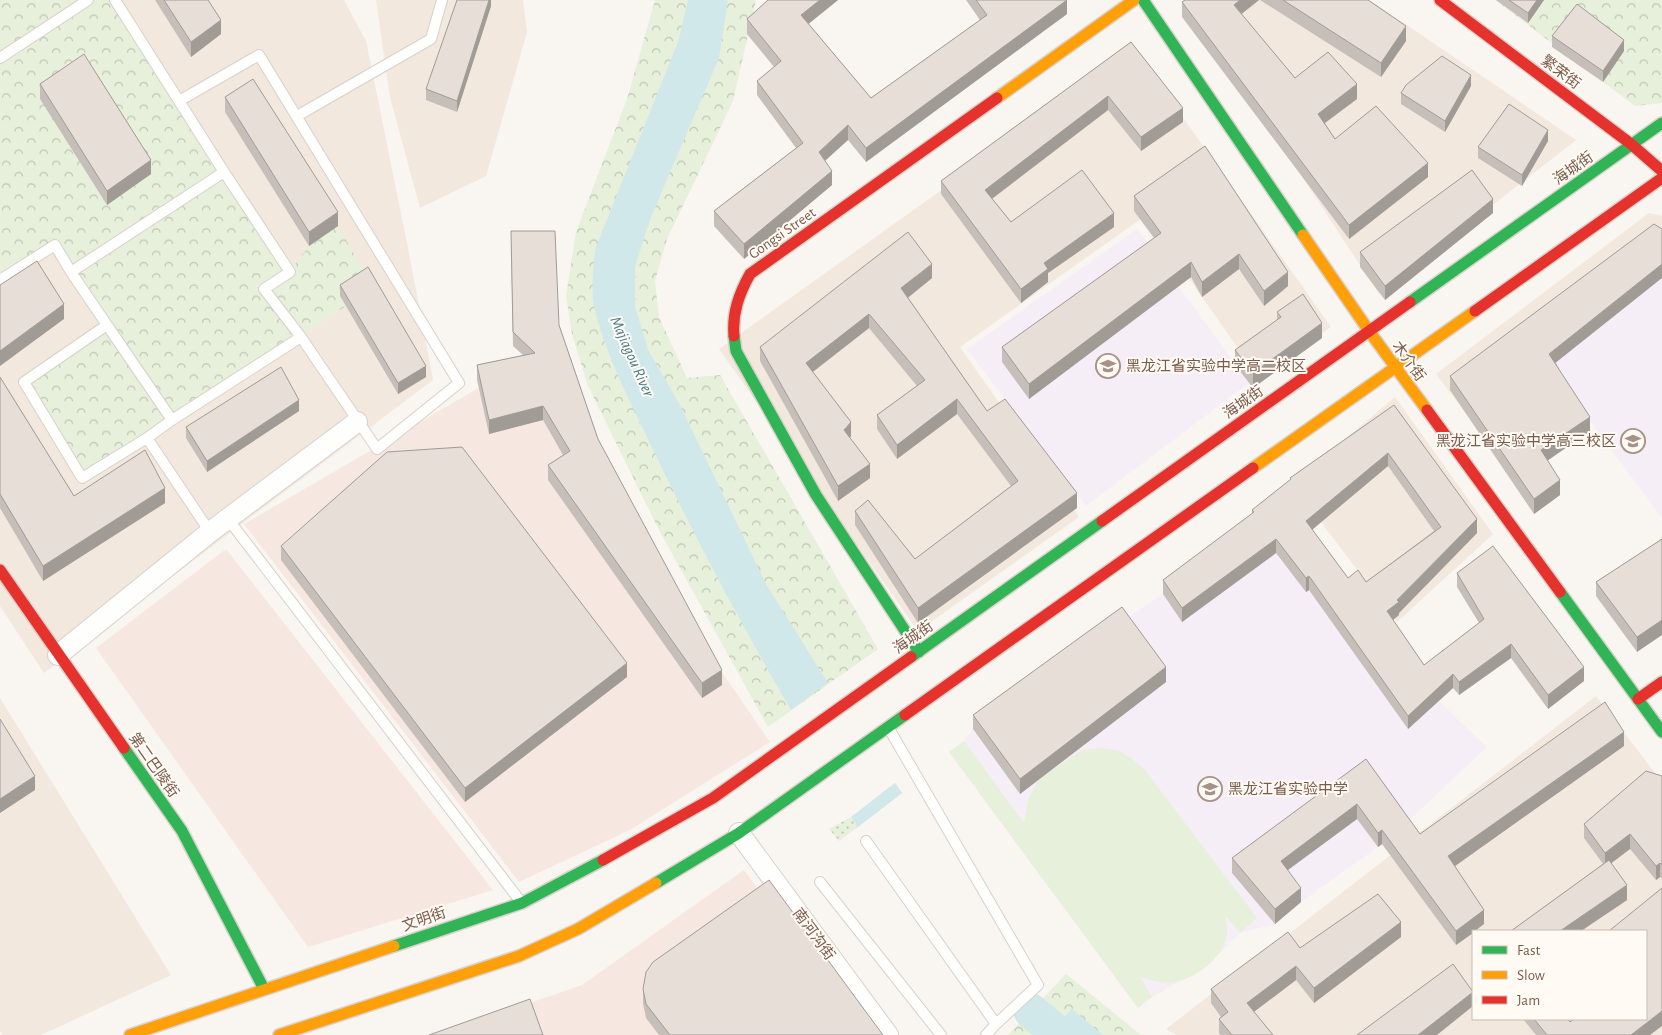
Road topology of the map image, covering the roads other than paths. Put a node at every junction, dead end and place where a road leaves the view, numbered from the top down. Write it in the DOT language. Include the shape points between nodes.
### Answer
graph roads {
  1 [pos="88,0"];
  2 [pos="115,0"];
  3 [pos="442,0"];
  4 [pos="1134,0"];
  5 [pos="1143,0"];
  6 [pos="1440,0"];
  7 [pos="0,58"];
  8 [pos="179,101"];
  9 [pos="297,116"];
  10 [pos="1662,123"];
  11 [pos="1631,144"];
  12 [pos="1662,171"];
  13 [pos="224,172"];
  14 [pos="1662,178"];
  15 [pos="71,272"];
  16 [pos="0,280"];
  17 [pos="107,325"];
  18 [pos="1369,331"];
  19 [pos="301,337"];
  20 [pos="1395,367"];
  21 [pos="172,420"];
  22 [pos="358,422"];
  23 [pos="147,438"];
  24 [pos="228,519"];
  25 [pos="210,532"];
  26 [pos="0,570"];
  27 [pos="919,652"];
  28 [pos="58,655"];
  29 [pos="1662,682"];
  30 [pos="1638,699"];
  31 [pos="888,727"];
  32 [pos="1662,732"];
  33 [pos="713,798"];
  34 [pos="739,833"];
  35 [pos="866,841"];
  36 [pos="820,882"];
  37 [pos="522,903"];
  38 [pos="264,989"];
  39 [pos="996,1024"];
  40 [pos="130,1035"];
  41 [pos="279,1035"];
  42 [pos="888,1035"];
  43 [pos="941,1035"];
  44 [pos="986,1035"];
  1 -- 7 [label="lane"];
  2 -- 8 [label="lane"];
  3 -- 9 [label="lane" via="431,39"];
  4 -- 27 [label="main road, Gongsi Street" via="750,274 738,294 733,322 736,351 816,495"];
  5 -- 18 [label="main road, 木介街"];
  6 -- 11 [label="main road, 繁荣街"];
  8 -- 9 [label="lane" via="259,54"];
  8 -- 13 [label="lane"];
  9 -- 22 [label="lane" via="459,383 377,448"];
  10 -- 11 [label="main road, 海城街"];
  11 -- 12 [label="main road, 繁荣街"];
  11 -- 18 [label="main road, 海城街"];
  13 -- 15 [label="lane"];
  13 -- 19 [label="lane" via="290,272 264,290"];
  14 -- 20 [label="main road"];
  15 -- 16 [label="lane" via="55,245"];
  15 -- 17 [label="lane"];
  17 -- 21 [label="lane"];
  17 -- 23 [label="lane" via="24,382 82,478"];
  18 -- 20 [label="main road, 木介街"];
  18 -- 27 [label="main road, 海城街"];
  19 -- 21 [label="lane"];
  19 -- 22 [label="lane"];
  20 -- 30 [label="main road, 木介街"];
  20 -- 31 [label="main road"];
  21 -- 23 [label="lane"];
  22 -- 24 [label="street"];
  23 -- 25 [label="lane"];
  24 -- 25 [label="street"];
  24 -- 37 [label="lane"];
  25 -- 28 [label="street"];
  26 -- 28 [label="main road, 第二巴陵街"];
  27 -- 33 [label="main road, 海城街"];
  28 -- 38 [label="main road, 第二巴陵街" via="182,831"];
  29 -- 30 [label="main road"];
  30 -- 32 [label="main road, 木介街"];
  31 -- 34 [label="main road"];
  31 -- 39 [label="lane" via="1038,985"];
  33 -- 37 [label="main road, 文明街"];
  34 -- 41 [label="main road" via="578,929 519,956"];
  34 -- 42 [label="street, 南河沟街"];
  35 -- 39 [label="lane"];
  36 -- 43 [label="lane"];
  37 -- 38 [label="main road, 文明街"];
  38 -- 40 [label="main road, 文明街"];
  39 -- 44 [label="lane"];
}
